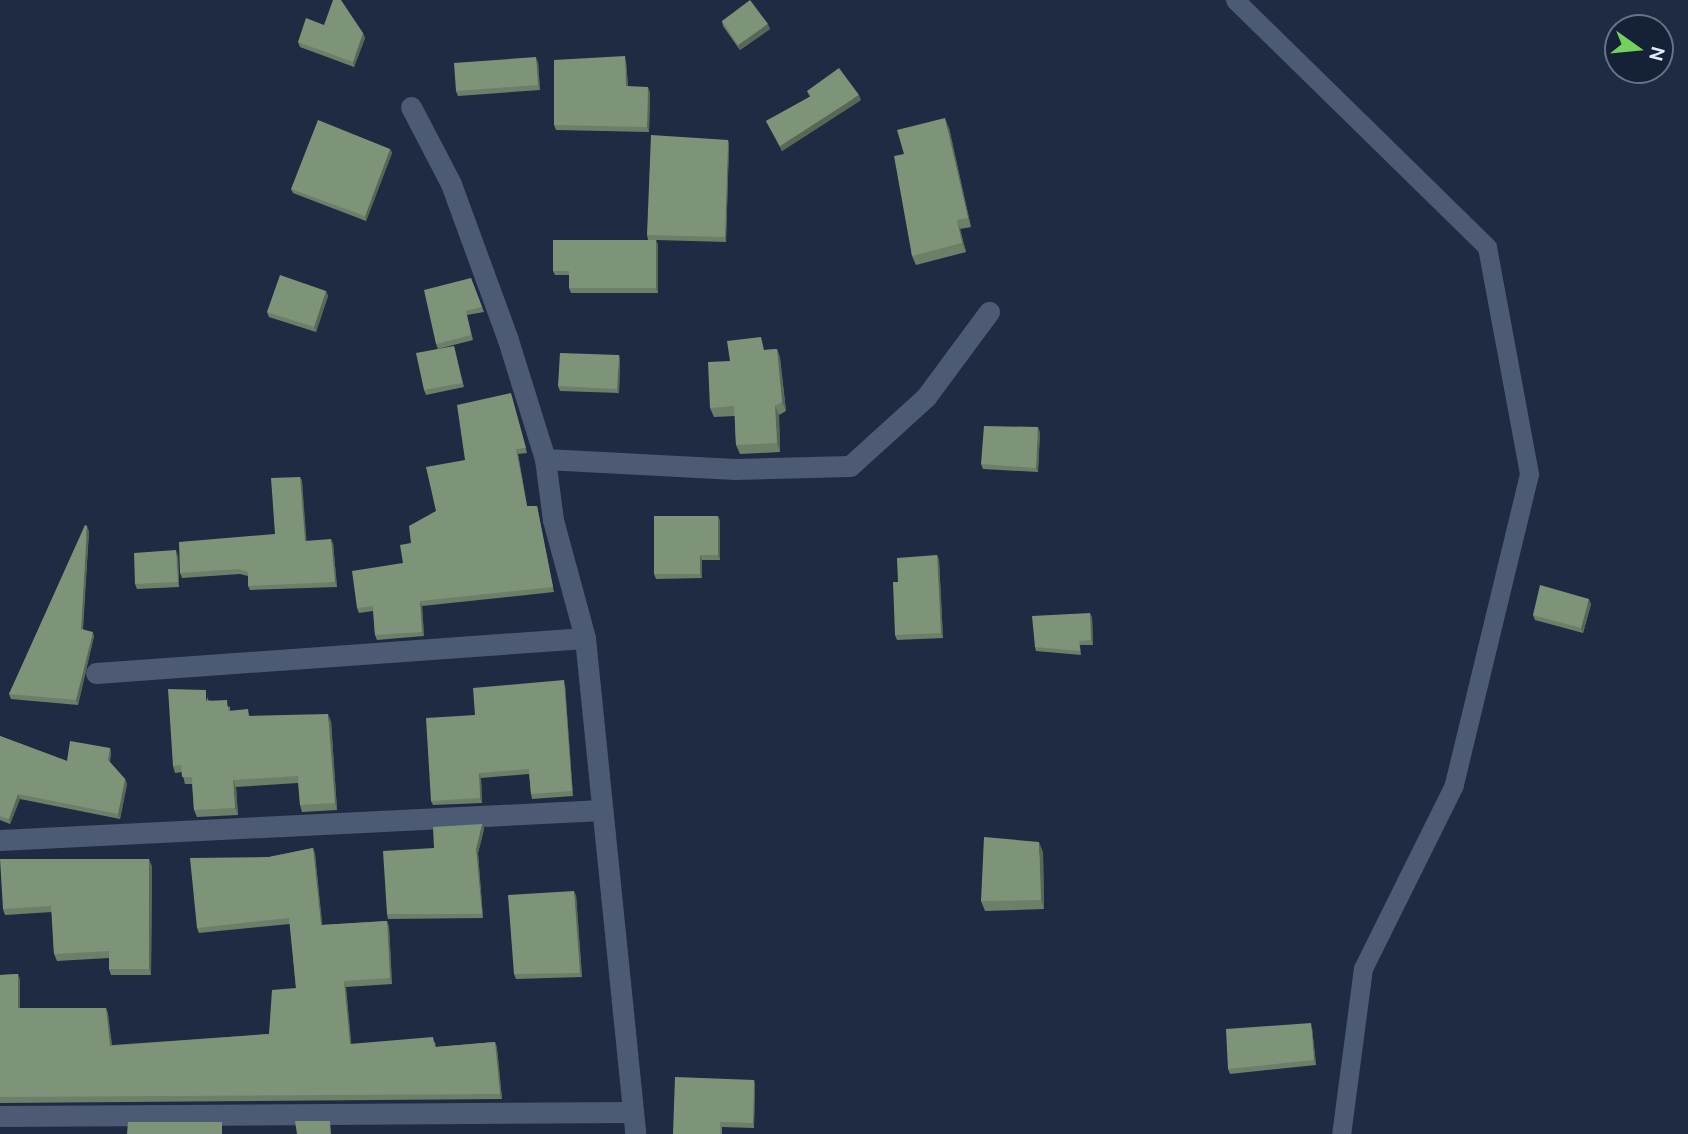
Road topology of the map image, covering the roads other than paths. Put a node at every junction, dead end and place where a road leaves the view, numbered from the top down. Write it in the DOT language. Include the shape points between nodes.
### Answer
graph roads {
  1 [pos="1236,0"];
  2 [pos="411,107"];
  3 [pos="989,312"];
  4 [pos="545,459"];
  5 [pos="585,638"];
  6 [pos="96,673"];
  7 [pos="602,810"];
  8 [pos="0,840"];
  9 [pos="632,1112"];
  10 [pos="0,1116"];
  11 [pos="635,1134"];
  12 [pos="1341,1134"];
  1 -- 12 [label="lane" via="1487,247 1529,474 1454,785 1363,968"];
  2 -- 4 [label="street" via="451,184"];
  3 -- 4 [label="street" via="926,397 850,466 735,469"];
  4 -- 5 [label="street" via="553,520"];
  5 -- 6 [label="street"];
  5 -- 7 [label="street"];
  7 -- 8 [label="street"];
  7 -- 9 [label="street"];
  9 -- 10 [label="street"];
  9 -- 11 [label="street"];
}
